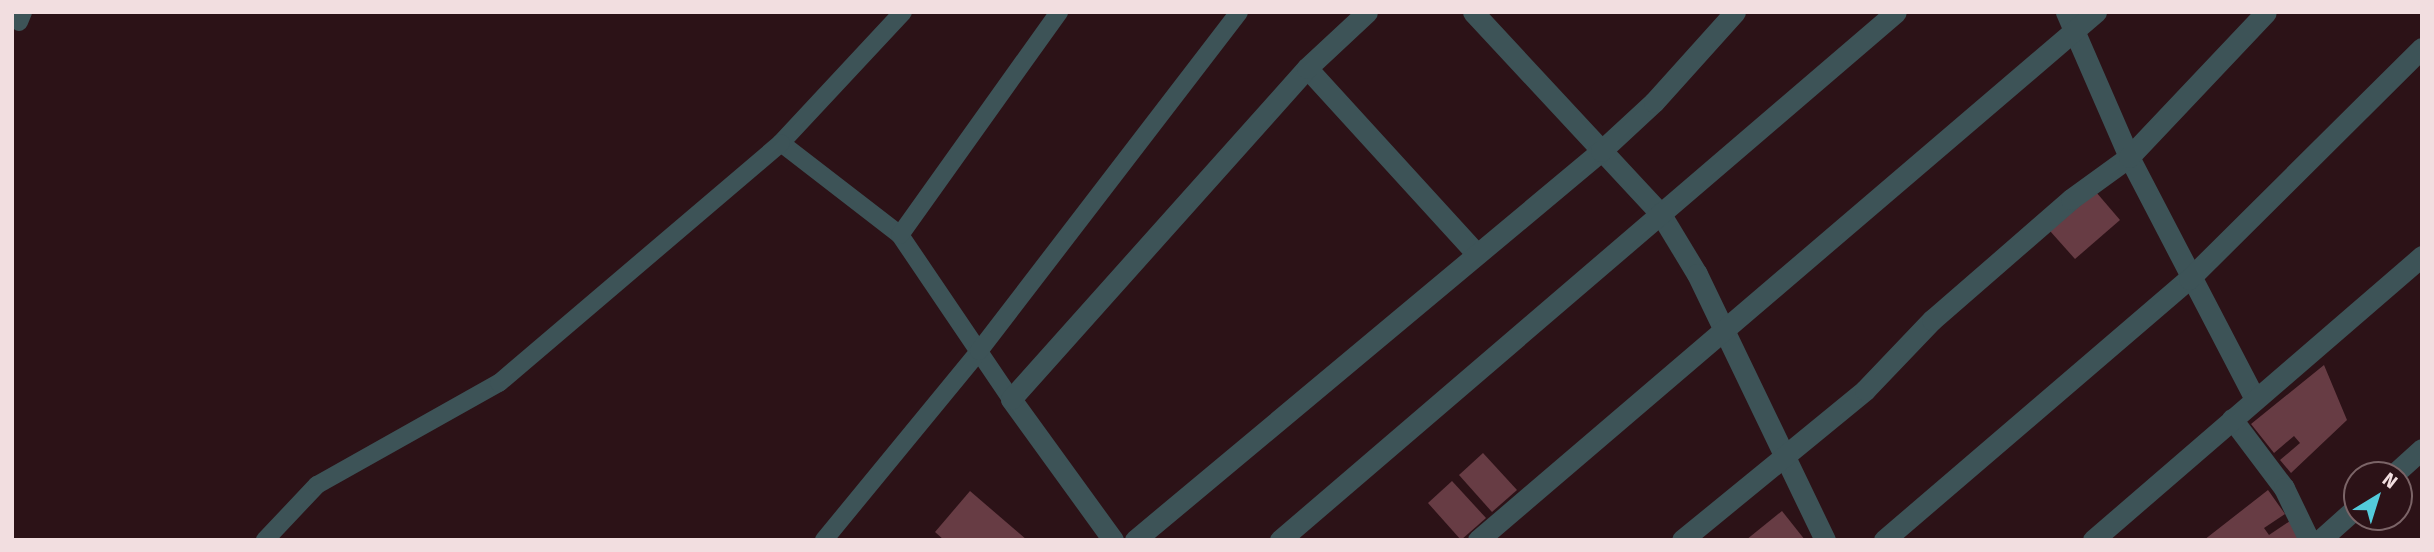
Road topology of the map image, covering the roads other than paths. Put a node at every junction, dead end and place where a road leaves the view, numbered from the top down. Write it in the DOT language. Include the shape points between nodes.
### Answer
graph roads {
  1 [pos="903,12"];
  2 [pos="1059,12"];
  3 [pos="1239,12"];
  4 [pos="1367,12"];
  5 [pos="1473,12"];
  6 [pos="1735,12"];
  7 [pos="1896,12"];
  8 [pos="2096,12"];
  9 [pos="2266,12"];
  10 [pos="2070,21"];
  11 [pos="2422,48"];
  12 [pos="1307,68"];
  13 [pos="780,143"];
  14 [pos="1601,151"];
  15 [pos="2129,158"];
  16 [pos="1660,212"];
  17 [pos="900,234"];
  18 [pos="1477,254"];
  19 [pos="2422,256"];
  20 [pos="2189,279"];
  21 [pos="1724,332"];
  22 [pos="979,351"];
  23 [pos="1010,399"];
  24 [pos="2255,399"];
  25 [pos="2232,419"];
  26 [pos="2422,449"];
  27 [pos="1784,456"];
  28 [pos="2409,461"];
  29 [pos="2343,519"];
  30 [pos="265,540"];
  31 [pos="824,540"];
  32 [pos="1113,540"];
  33 [pos="1135,540"];
  34 [pos="1280,540"];
  35 [pos="1478,540"];
  36 [pos="1682,540"];
  37 [pos="1825,540"];
  38 [pos="1884,540"];
  39 [pos="2093,540"];
  40 [pos="2309,540"];
  41 [pos="2320,540"];
  1 -- 13 [label="lane"];
  2 -- 17 [label="lane"];
  3 -- 22 [label="lane"];
  4 -- 12 [label="street"];
  5 -- 14 [label="street"];
  6 -- 14 [label="street" via="1654,102"];
  7 -- 16 [label="street"];
  8 -- 10 [label="street"];
  9 -- 15 [label="street"];
  10 -- 15 [label="street"];
  10 -- 21 [label="street"];
  11 -- 20 [label="street"];
  12 -- 18 [label="street"];
  12 -- 23 [label="street"];
  13 -- 17 [label="lane"];
  13 -- 30 [label="lane" via="499,383 317,485"];
  14 -- 16 [label="street"];
  14 -- 18 [label="street"];
  15 -- 20 [label="street"];
  15 -- 27 [label="street" via="2013,249 1932,320 1866,390"];
  16 -- 21 [label="street"];
  16 -- 34 [label="street"];
  17 -- 22 [label="lane"];
  18 -- 33 [label="street"];
  19 -- 24 [label="street"];
  20 -- 24 [label="street"];
  20 -- 38 [label="street"];
  21 -- 27 [label="street"];
  21 -- 35 [label="street"];
  22 -- 23 [label="lane"];
  22 -- 31 [label="lane"];
  23 -- 32 [label="street"];
  24 -- 25 [label="street"];
  25 -- 39 [label="street"];
  25 -- 40 [label="street" via="2272,470"];
  26 -- 28 [label="street"];
  27 -- 36 [label="street"];
  27 -- 37 [label="street"];
  29 -- 41 [label="street"];
}
